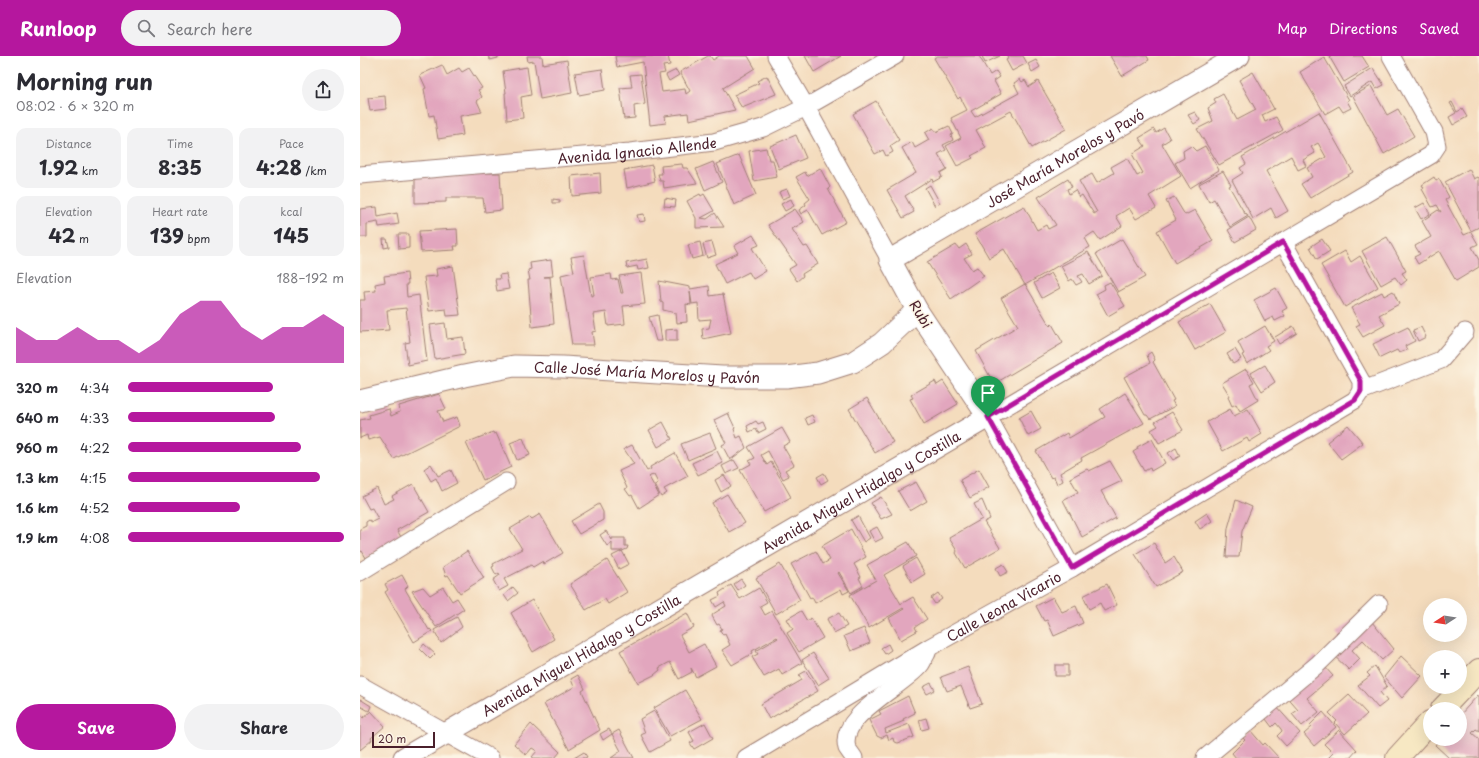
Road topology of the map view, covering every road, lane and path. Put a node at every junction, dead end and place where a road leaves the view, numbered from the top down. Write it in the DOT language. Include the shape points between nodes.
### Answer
graph roads {
  1 [pos="776,56"];
  2 [pos="895,56"];
  3 [pos="1239,56"];
  4 [pos="1391,56"];
  5 [pos="806,107"];
  6 [pos="360,175"];
  7 [pos="1283,242"];
  8 [pos="890,260"];
  9 [pos="918,310"];
  10 [pos="1466,332"];
  11 [pos="1361,391"];
  12 [pos="360,401"];
  13 [pos="988,417"];
  14 [pos="506,482"];
  15 [pos="1072,568"];
  16 [pos="360,572"];
  17 [pos="1379,604"];
  18 [pos="930,647"];
  19 [pos="1479,670"];
  20 [pos="360,685"];
  21 [pos="1449,702"];
  22 [pos="1423,730"];
  23 [pos="447,734"];
  24 [pos="404,758"];
  25 [pos="490,758"];
  26 [pos="746,758"];
  27 [pos="854,758"];
  28 [pos="1205,758"];
  29 [pos="1397,758"];
  1 -- 5 [label="street, Rubi"];
  2 -- 5 [label="street, Avenida Ignacio Allende"];
  3 -- 8 [label="street, José María Morelos y Pavó"];
  4 -- 7 [label="street, Avenida Miguel Hidalgo y Costilla" via="1434,132 1437,146 1431,156"];
  5 -- 6 [label="street, Avenida Ignacio Allende" via="763,128 714,142 630,152"];
  5 -- 8 [label="street, Rubi"];
  7 -- 11 [label="street" via="1361,381"];
  7 -- 13 [label="street, Avenida Miguel Hidalgo y Costilla"];
  8 -- 9 [label="street, Rubi"];
  9 -- 12 [label="street, Calle José María Morelos y Pavón" via="882,343 853,362 818,373 786,377 722,377 514,366"];
  9 -- 13 [label="street, Rubi"];
  10 -- 11 [label="street" via="1441,360"];
  11 -- 15 [label="street, Calle Leona Vicario" via="1355,400"];
  13 -- 15 [label="street, Rubi"];
  13 -- 23 [label="street, Avenida Miguel Hidalgo y Costilla"];
  14 -- 16 [label="street"];
  15 -- 18 [label="street, Calle Leona Vicario"];
  17 -- 28 [label="street" via="1318,664"];
  18 -- 26 [label="street, Calle Leona Vicario"];
  18 -- 27 [label="street" via="921,664 855,718 848,731 847,742 847,747"];
  19 -- 21 [label="main road"];
  20 -- 23 [label="street"];
  22 -- 29 [label="main road"];
  23 -- 24 [label="street, Avenida Miguel Hidalgo y Costilla"];
  23 -- 25 [label="street"];
}
